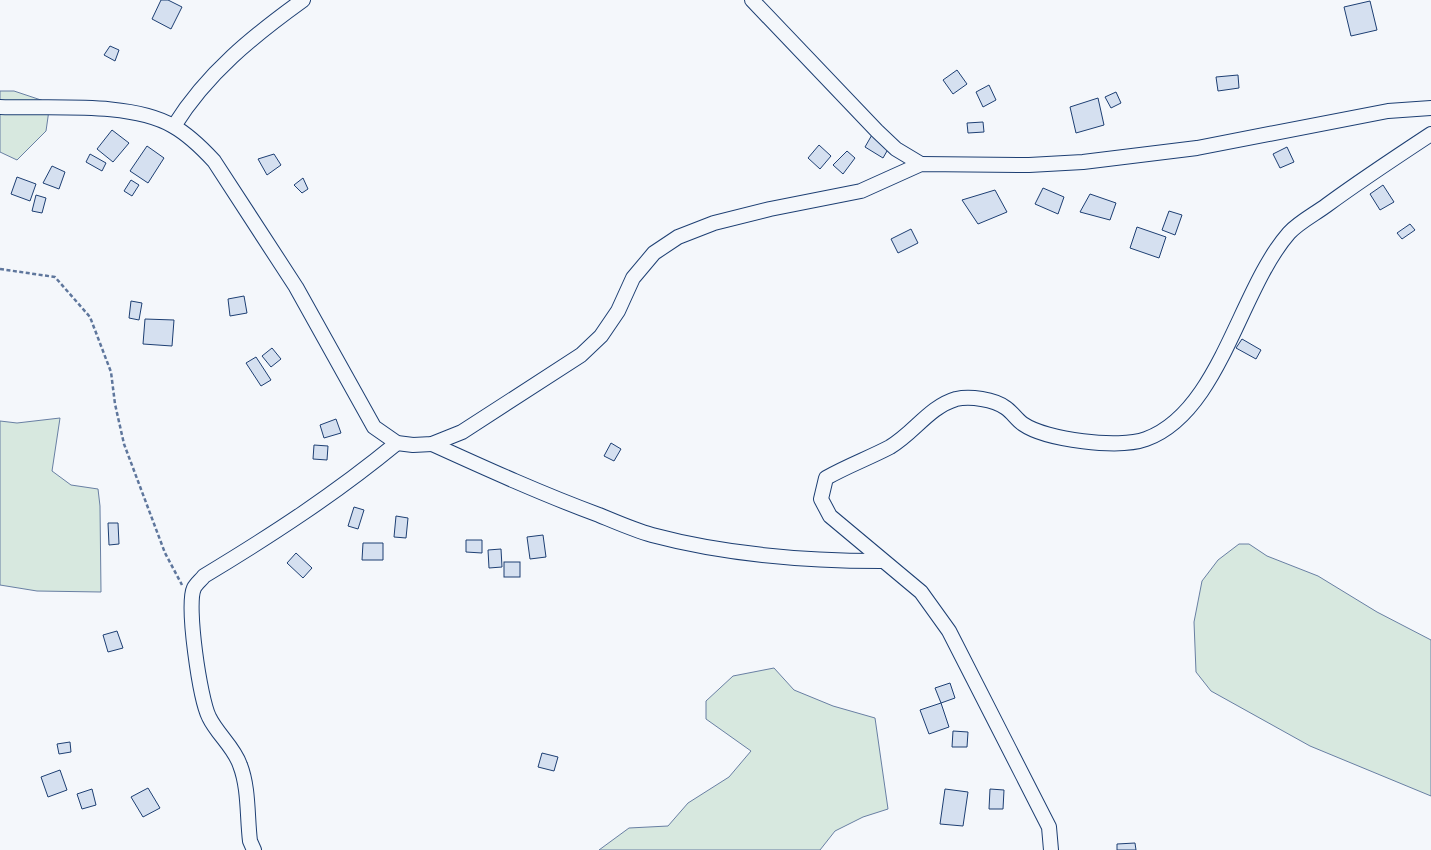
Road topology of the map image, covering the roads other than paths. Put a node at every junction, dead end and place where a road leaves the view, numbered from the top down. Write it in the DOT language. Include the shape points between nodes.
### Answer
graph roads {
  1 [pos="303,0"];
  2 [pos="752,0"];
  3 [pos="0,108"];
  4 [pos="1431,108"];
  5 [pos="174,126"];
  6 [pos="1431,134"];
  7 [pos="921,164"];
  8 [pos="397,443"];
  9 [pos="432,444"];
  10 [pos="881,561"];
  11 [pos="254,850"];
  12 [pos="1051,850"];
  1 -- 5 [label="street" via="235,53 206,81"];
  2 -- 7 [label="street" via="877,131 896,149"];
  3 -- 5 [label="street" via="114,110 154,118"];
  4 -- 7 [label="street" via="1388,111 1197,148 1083,162"];
  5 -- 8 [label="street" via="214,161 296,287 374,427"];
  6 -- 10 [label="street" via="1290,232 1264,266 1204,388 1178,419 1145,439 1099,444 1056,437 1024,425 1005,407 985,399 958,399 934,410 890,446 826,478 821,498 830,516"];
  7 -- 9 [label="street" via="861,191 723,221 678,237 654,253 633,278 618,311 601,336 581,355 469,428"];
  8 -- 9 [label="street"];
  8 -- 11 [label="street" via="291,523 204,576 194,588 191,602 194,643 208,716 240,763 250,841"];
  9 -- 10 [label="street" via="571,505 650,535 699,547 815,561"];
  10 -- 12 [label="street" via="920,592 949,631 1049,827"];
}
